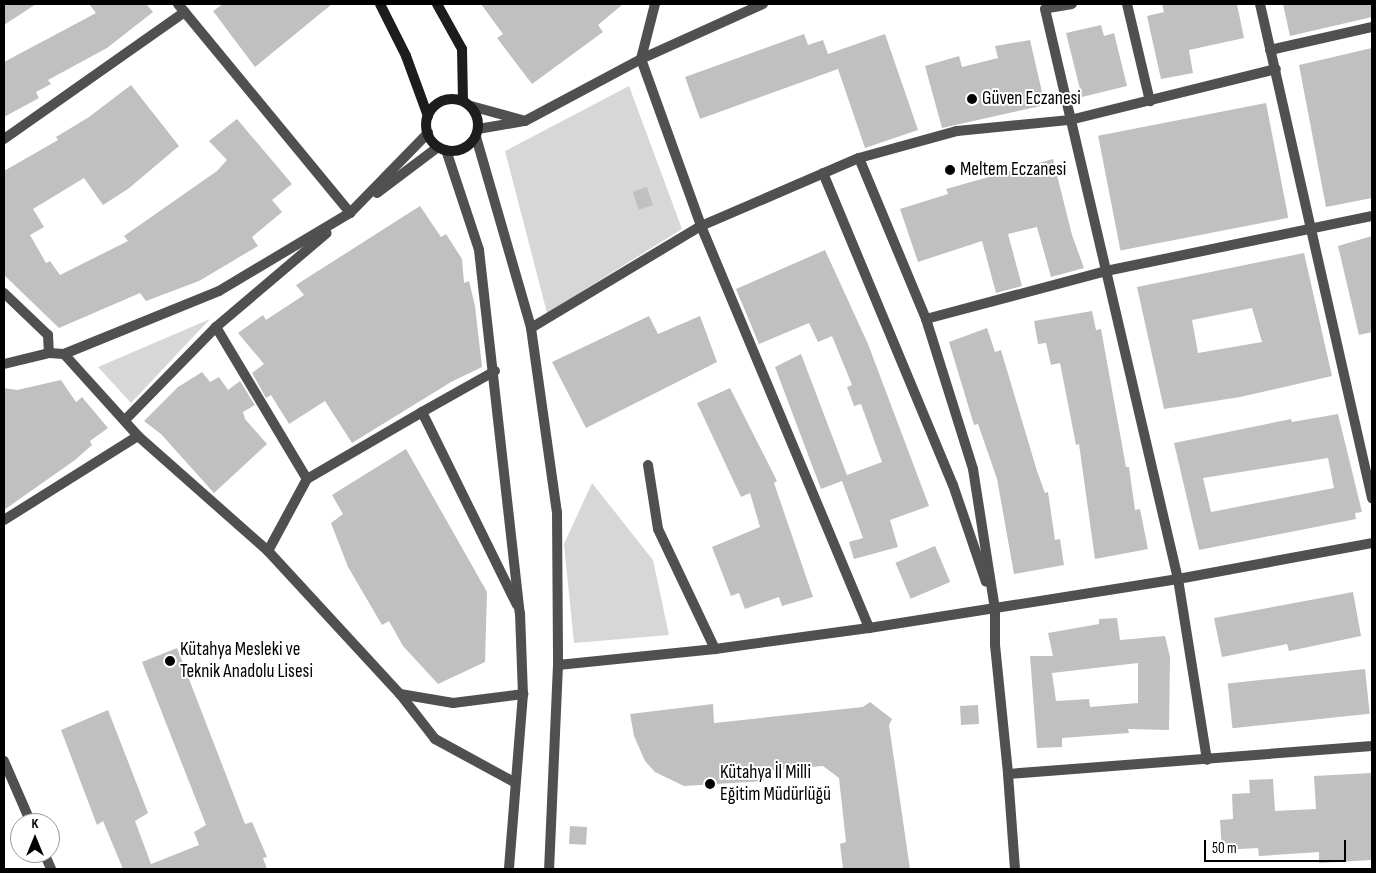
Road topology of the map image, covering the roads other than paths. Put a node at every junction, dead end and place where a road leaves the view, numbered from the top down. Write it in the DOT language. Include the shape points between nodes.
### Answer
graph roads {
  1 [pos="380,4"];
  2 [pos="437,4"];
  3 [pos="655,4"];
  4 [pos="763,4"];
  5 [pos="1072,4"];
  6 [pos="1127,4"];
  7 [pos="1260,4"];
  8 [pos="182,8"];
  9 [pos="1372,27"];
  10 [pos="1270,50"];
  11 [pos="641,59"];
  12 [pos="1276,69"];
  13 [pos="1150,101"];
  14 [pos="467,104"];
  15 [pos="428,116"];
  16 [pos="1070,120"];
  17 [pos="525,121"];
  18 [pos="428,133"];
  19 [pos="477,133"];
  20 [pos="4,138"];
  21 [pos="442,148"];
  22 [pos="859,158"];
  23 [pos="823,173"];
  24 [pos="350,213"];
  25 [pos="1372,216"];
  26 [pos="701,226"];
  27 [pos="1311,227"];
  28 [pos="1106,271"];
  29 [pos="4,293"];
  30 [pos="926,319"];
  31 [pos="216,327"];
  32 [pos="531,328"];
  33 [pos="49,353"];
  34 [pos="64,354"];
  35 [pos="4,364"];
  36 [pos="495,371"];
  37 [pos="422,412"];
  38 [pos="126,419"];
  39 [pos="138,436"];
  40 [pos="648,465"];
  41 [pos="307,479"];
  42 [pos="1372,498"];
  43 [pos="4,520"];
  44 [pos="1372,543"];
  45 [pos="268,551"];
  46 [pos="1178,579"];
  47 [pos="995,609"];
  48 [pos="520,612"];
  49 [pos="869,628"];
  50 [pos="715,649"];
  51 [pos="558,665"];
  52 [pos="400,694"];
  53 [pos="523,694"];
  54 [pos="1372,746"];
  55 [pos="1207,760"];
  56 [pos="4,761"];
  57 [pos="1008,774"];
  58 [pos="514,782"];
  59 [pos="27,813"];
  60 [pos="509,869"];
  61 [pos="550,869"];
  62 [pos="1015,869"];
  1 -- 15 [label="street" via="406,56"];
  2 -- 14 [label="street" via="462,49"];
  3 -- 11 [label="street"];
  4 -- 11 [label="street"];
  5 -- 16 [label="street" via="1045,9"];
  6 -- 13 [label="street"];
  7 -- 10 [label="street"];
  8 -- 20 [label="street"];
  8 -- 24 [label="street"];
  9 -- 10 [label="street"];
  10 -- 12 [label="street"];
  11 -- 17 [label="street"];
  11 -- 26 [label="street"];
  12 -- 13 [label="street"];
  12 -- 27 [label="street"];
  13 -- 16 [label="street"];
  14 -- 15 [label="street" via="446,100 432,109"];
  14 -- 17 [label="street"];
  14 -- 19 [label="street" via="478,120"];
  15 -- 18 [label="street"];
  16 -- 22 [label="street" via="957,131"];
  16 -- 28 [label="street"];
  17 -- 19 [label="street"];
  18 -- 21 [label="street"];
  18 -- 24 [label="street"];
  19 -- 21 [label="street" via="463,149"];
  19 -- 32 [label="street"];
  21 -- 24 [label="street"];
  21 -- 36 [label="street" via="479,250"];
  22 -- 23 [label="street"];
  22 -- 30 [label="street"];
  23 -- 26 [label="street"];
  23 -- 47 [label="street" via="953,485"];
  24 -- 31 [label="street"];
  24 -- 34 [label="street" via="219,291"];
  25 -- 27 [label="street"];
  26 -- 32 [label="street"];
  26 -- 49 [label="street"];
  27 -- 28 [label="street"];
  27 -- 42 [label="street"];
  28 -- 30 [label="street"];
  28 -- 46 [label="street"];
  29 -- 33 [label="street" via="48,335"];
  30 -- 47 [label="street" via="973,468"];
  31 -- 38 [label="street"];
  31 -- 41 [label="street"];
  32 -- 51 [label="street" via="557,512"];
  33 -- 34 [label="street"];
  33 -- 35 [label="street"];
  34 -- 38 [label="street"];
  36 -- 37 [label="street"];
  36 -- 48 [label="street"];
  37 -- 41 [label="street"];
  37 -- 48 [label="street"];
  38 -- 39 [label="street"];
  39 -- 43 [label="street"];
  39 -- 45 [label="street"];
  40 -- 50 [label="street" via="658,530"];
  41 -- 45 [label="street"];
  44 -- 46 [label="street"];
  45 -- 52 [label="street"];
  46 -- 47 [label="street"];
  46 -- 55 [label="street"];
  47 -- 49 [label="street"];
  47 -- 57 [label="street" via="995,645"];
  48 -- 53 [label="street"];
  49 -- 50 [label="street"];
  50 -- 51 [label="street"];
  51 -- 61 [label="street"];
  52 -- 53 [label="street" via="452,703"];
  52 -- 58 [label="street" via="435,739"];
  53 -- 58 [label="street"];
  54 -- 55 [label="street"];
  55 -- 57 [label="street"];
  56 -- 59 [label="street"];
  57 -- 62 [label="street"];
  58 -- 60 [label="street"];
}
